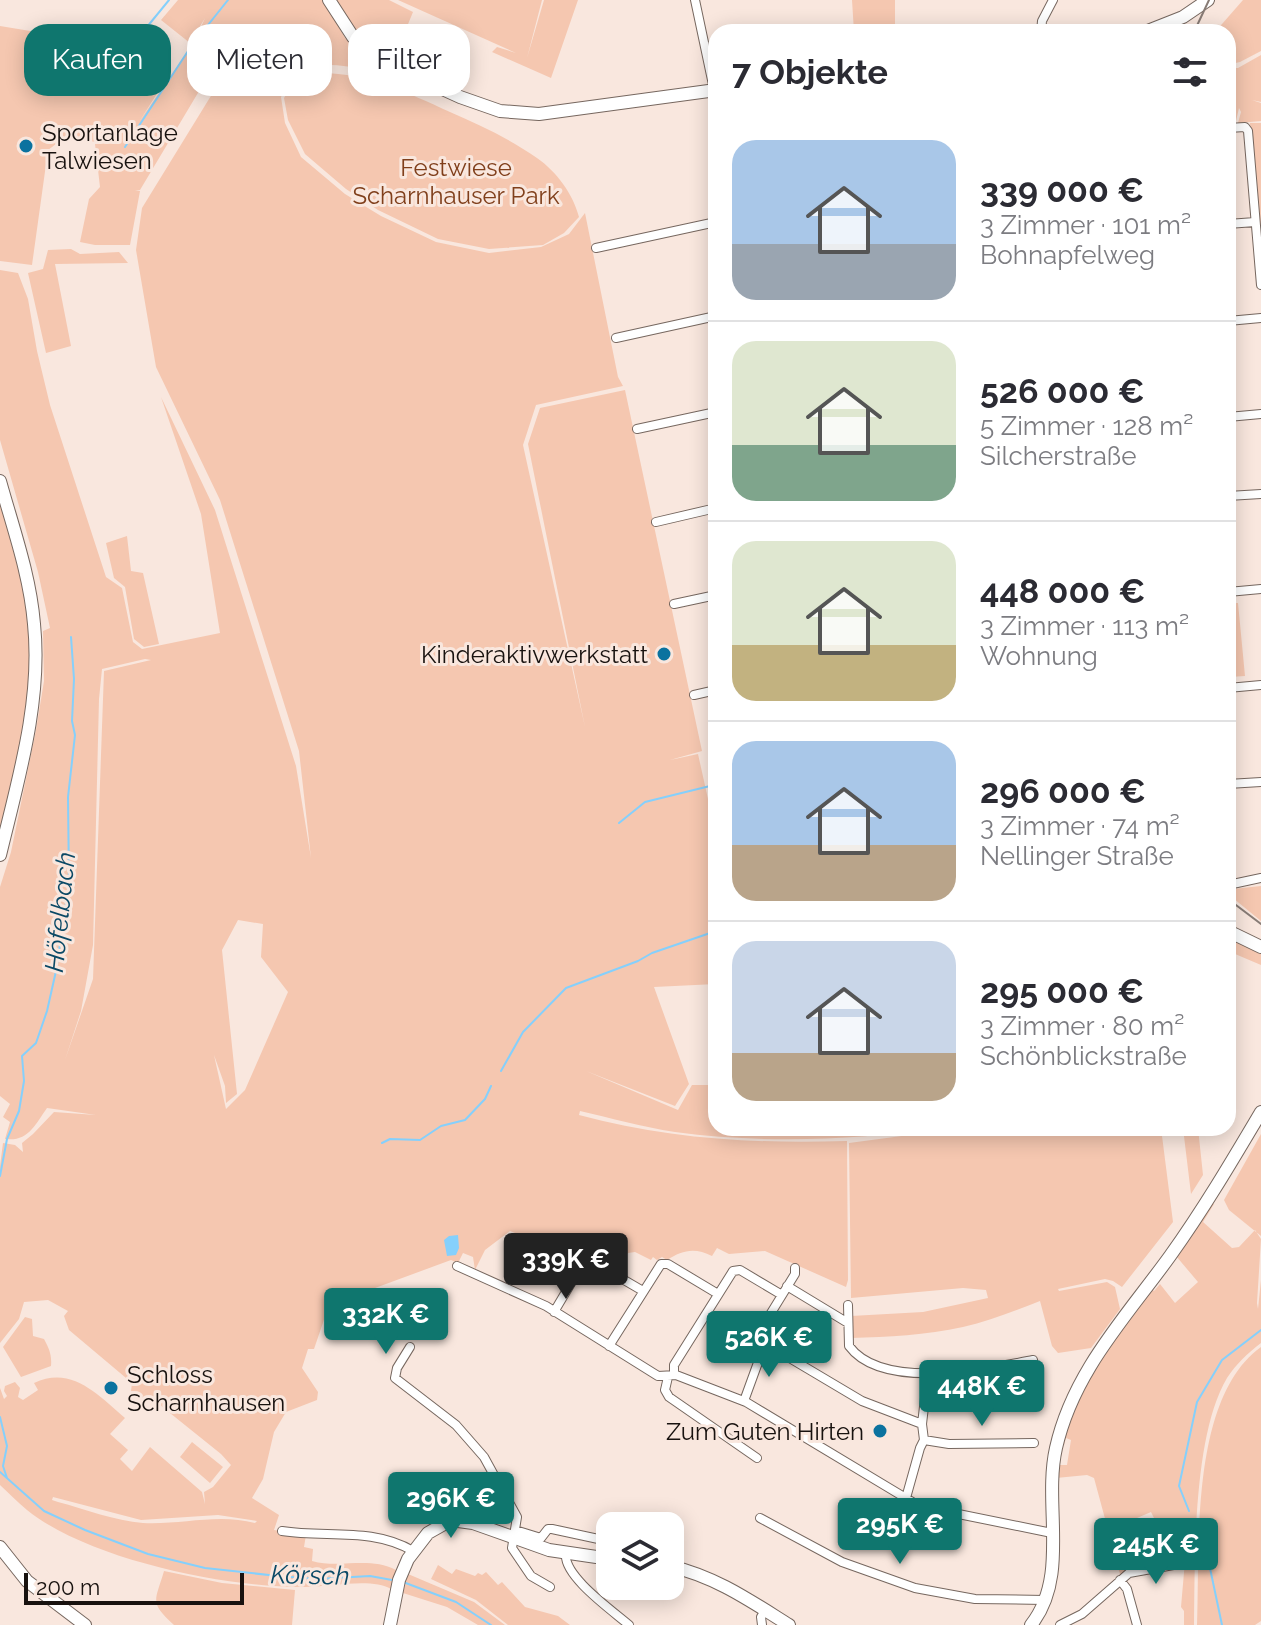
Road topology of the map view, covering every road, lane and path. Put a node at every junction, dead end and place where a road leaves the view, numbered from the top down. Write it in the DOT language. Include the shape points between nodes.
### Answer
graph roads {
  1 [pos="329,0"];
  2 [pos="695,0"];
  3 [pos="1053,0"];
  4 [pos="1208,0"];
  5 [pos="1042,24"];
  6 [pos="1169,24"];
  7 [pos="708,60"];
  8 [pos="708,94"];
  9 [pos="1236,128"];
  10 [pos="1255,222"];
  11 [pos="1236,223"];
  12 [pos="708,224"];
  13 [pos="596,248"];
  14 [pos="1261,285"];
  15 [pos="708,318"];
  16 [pos="1261,318"];
  17 [pos="1236,320"];
  18 [pos="616,338"];
  19 [pos="708,414"];
  20 [pos="1261,414"];
  21 [pos="1236,416"];
  22 [pos="637,429"];
  23 [pos="0,481"];
  24 [pos="1261,494"];
  25 [pos="1236,496"];
  26 [pos="708,510"];
  27 [pos="656,522"];
  28 [pos="1261,589"];
  29 [pos="1236,591"];
  30 [pos="708,597"];
  31 [pos="674,604"];
  32 [pos="1261,685"];
  33 [pos="1236,687"];
  34 [pos="708,692"];
  35 [pos="694,695"];
  36 [pos="1261,782"];
  37 [pos="1236,784"];
  38 [pos="0,855"];
  39 [pos="1261,878"];
  40 [pos="1236,883"];
  41 [pos="1236,935"];
  42 [pos="1261,947"];
  43 [pos="1261,1112"];
  44 [pos="457,1266"];
  45 [pos="795,1268"];
  46 [pos="787,1286"];
  47 [pos="643,1291"];
  48 [pos="718,1294"];
  49 [pos="782,1295"];
  50 [pos="848,1305"];
  51 [pos="554,1312"];
  52 [pos="848,1323"];
  53 [pos="609,1346"];
  54 [pos="764,1346"];
  55 [pos="410,1347"];
  56 [pos="1033,1360"];
  57 [pos="928,1372"];
  58 [pos="671,1376"];
  59 [pos="744,1401"];
  60 [pos="922,1424"];
  61 [pos="924,1440"];
  62 [pos="1034,1443"];
  63 [pos="757,1458"];
  64 [pos="400,1483"];
  65 [pos="906,1498"];
  66 [pos="760,1518"];
  67 [pos="451,1520"];
  68 [pos="282,1531"];
  69 [pos="1052,1533"];
  70 [pos="514,1534"];
  71 [pos="596,1539"];
  72 [pos="413,1551"];
  73 [pos="566,1554"];
  74 [pos="2,1555"];
  75 [pos="596,1557"];
  76 [pos="1179,1564"];
  77 [pos="684,1570"];
  78 [pos="1120,1580"];
  79 [pos="550,1587"];
  80 [pos="1045,1600"];
  81 [pos="766,1609"];
  82 [pos="85,1625"];
  83 [pos="390,1625"];
  84 [pos="629,1625"];
  85 [pos="762,1625"];
  86 [pos="789,1625"];
  87 [pos="1031,1625"];
  88 [pos="1060,1625"];
  89 [pos="1137,1625"];
  1 -- 8 [label="main road" via="353,37 381,61 500,111 539,114"];
  2 -- 7 [label="street"];
  3 -- 5 [label="street"];
  4 -- 6 [label="main road"];
  9 -- 10 [label="street" via="1248,131"];
  10 -- 11 [label="street"];
  10 -- 14 [label="street"];
  12 -- 13 [label="street"];
  15 -- 18 [label="street"];
  16 -- 17 [label="street"];
  19 -- 22 [label="street"];
  20 -- 21 [label="street"];
  23 -- 38 [label="main road" via="29,587 36,659 29,720"];
  24 -- 25 [label="street"];
  26 -- 27 [label="street"];
  28 -- 29 [label="street"];
  30 -- 31 [label="street"];
  32 -- 33 [label="street"];
  34 -- 35 [label="street"];
  36 -- 37 [label="street"];
  39 -- 40 [label="street"];
  41 -- 42 [label="main road"];
  43 -- 69 [label="main road" via="1192,1224 1093,1360 1071,1401 1052,1480"];
  44 -- 51 [label="street"];
  45 -- 46 [label="street"];
  46 -- 49 [label="street"];
  46 -- 52 [label="street"];
  47 -- 48 [label="street" via="665,1263"];
  47 -- 51 [label="street" via="588,1259"];
  47 -- 53 [label="street"];
  48 -- 49 [label="street" via="737,1269"];
  48 -- 58 [label="street"];
  49 -- 54 [label="street" via="770,1314"];
  50 -- 52 [label="street"];
  51 -- 53 [label="street"];
  52 -- 57 [label="street" via="848,1346 862,1360 890,1370"];
  53 -- 58 [label="street" via="655,1375"];
  54 -- 59 [label="street"];
  54 -- 60 [label="street" via="874,1407"];
  55 -- 70 [label="street" via="395,1378 474,1444 516,1514"];
  56 -- 57 [label="street"];
  57 -- 60 [label="street"];
  58 -- 59 [label="street"];
  58 -- 63 [label="street" via="667,1395"];
  59 -- 65 [label="street"];
  60 -- 61 [label="street"];
  61 -- 62 [label="street"];
  61 -- 65 [label="street"];
  64 -- 67 [label="street" via="435,1483"];
  65 -- 69 [label="street" via="921,1507"];
  66 -- 80 [label="street" via="842,1562 915,1588 975,1599"];
  67 -- 70 [label="main road"];
  67 -- 72 [label="main road"];
  68 -- 72 [label="street" via="384,1538"];
  69 -- 80 [label="main road" via="1052,1573"];
  70 -- 71 [label="street" via="541,1538 551,1529"];
  70 -- 73 [label="main road"];
  70 -- 79 [label="street" via="512,1548 530,1574"];
  72 -- 83 [label="main road" via="402,1572"];
  73 -- 75 [label="main road"];
  73 -- 84 [label="street" via="565,1563 574,1575"];
  74 -- 82 [label="main road" via="39,1592"];
  76 -- 78 [label="street" via="1131,1572"];
  77 -- 81 [label="main road" via="715,1580"];
  78 -- 88 [label="street" via="1082,1614"];
  78 -- 89 [label="street"];
  80 -- 87 [label="main road"];
  81 -- 85 [label="street"];
  81 -- 86 [label="main road"];
}
